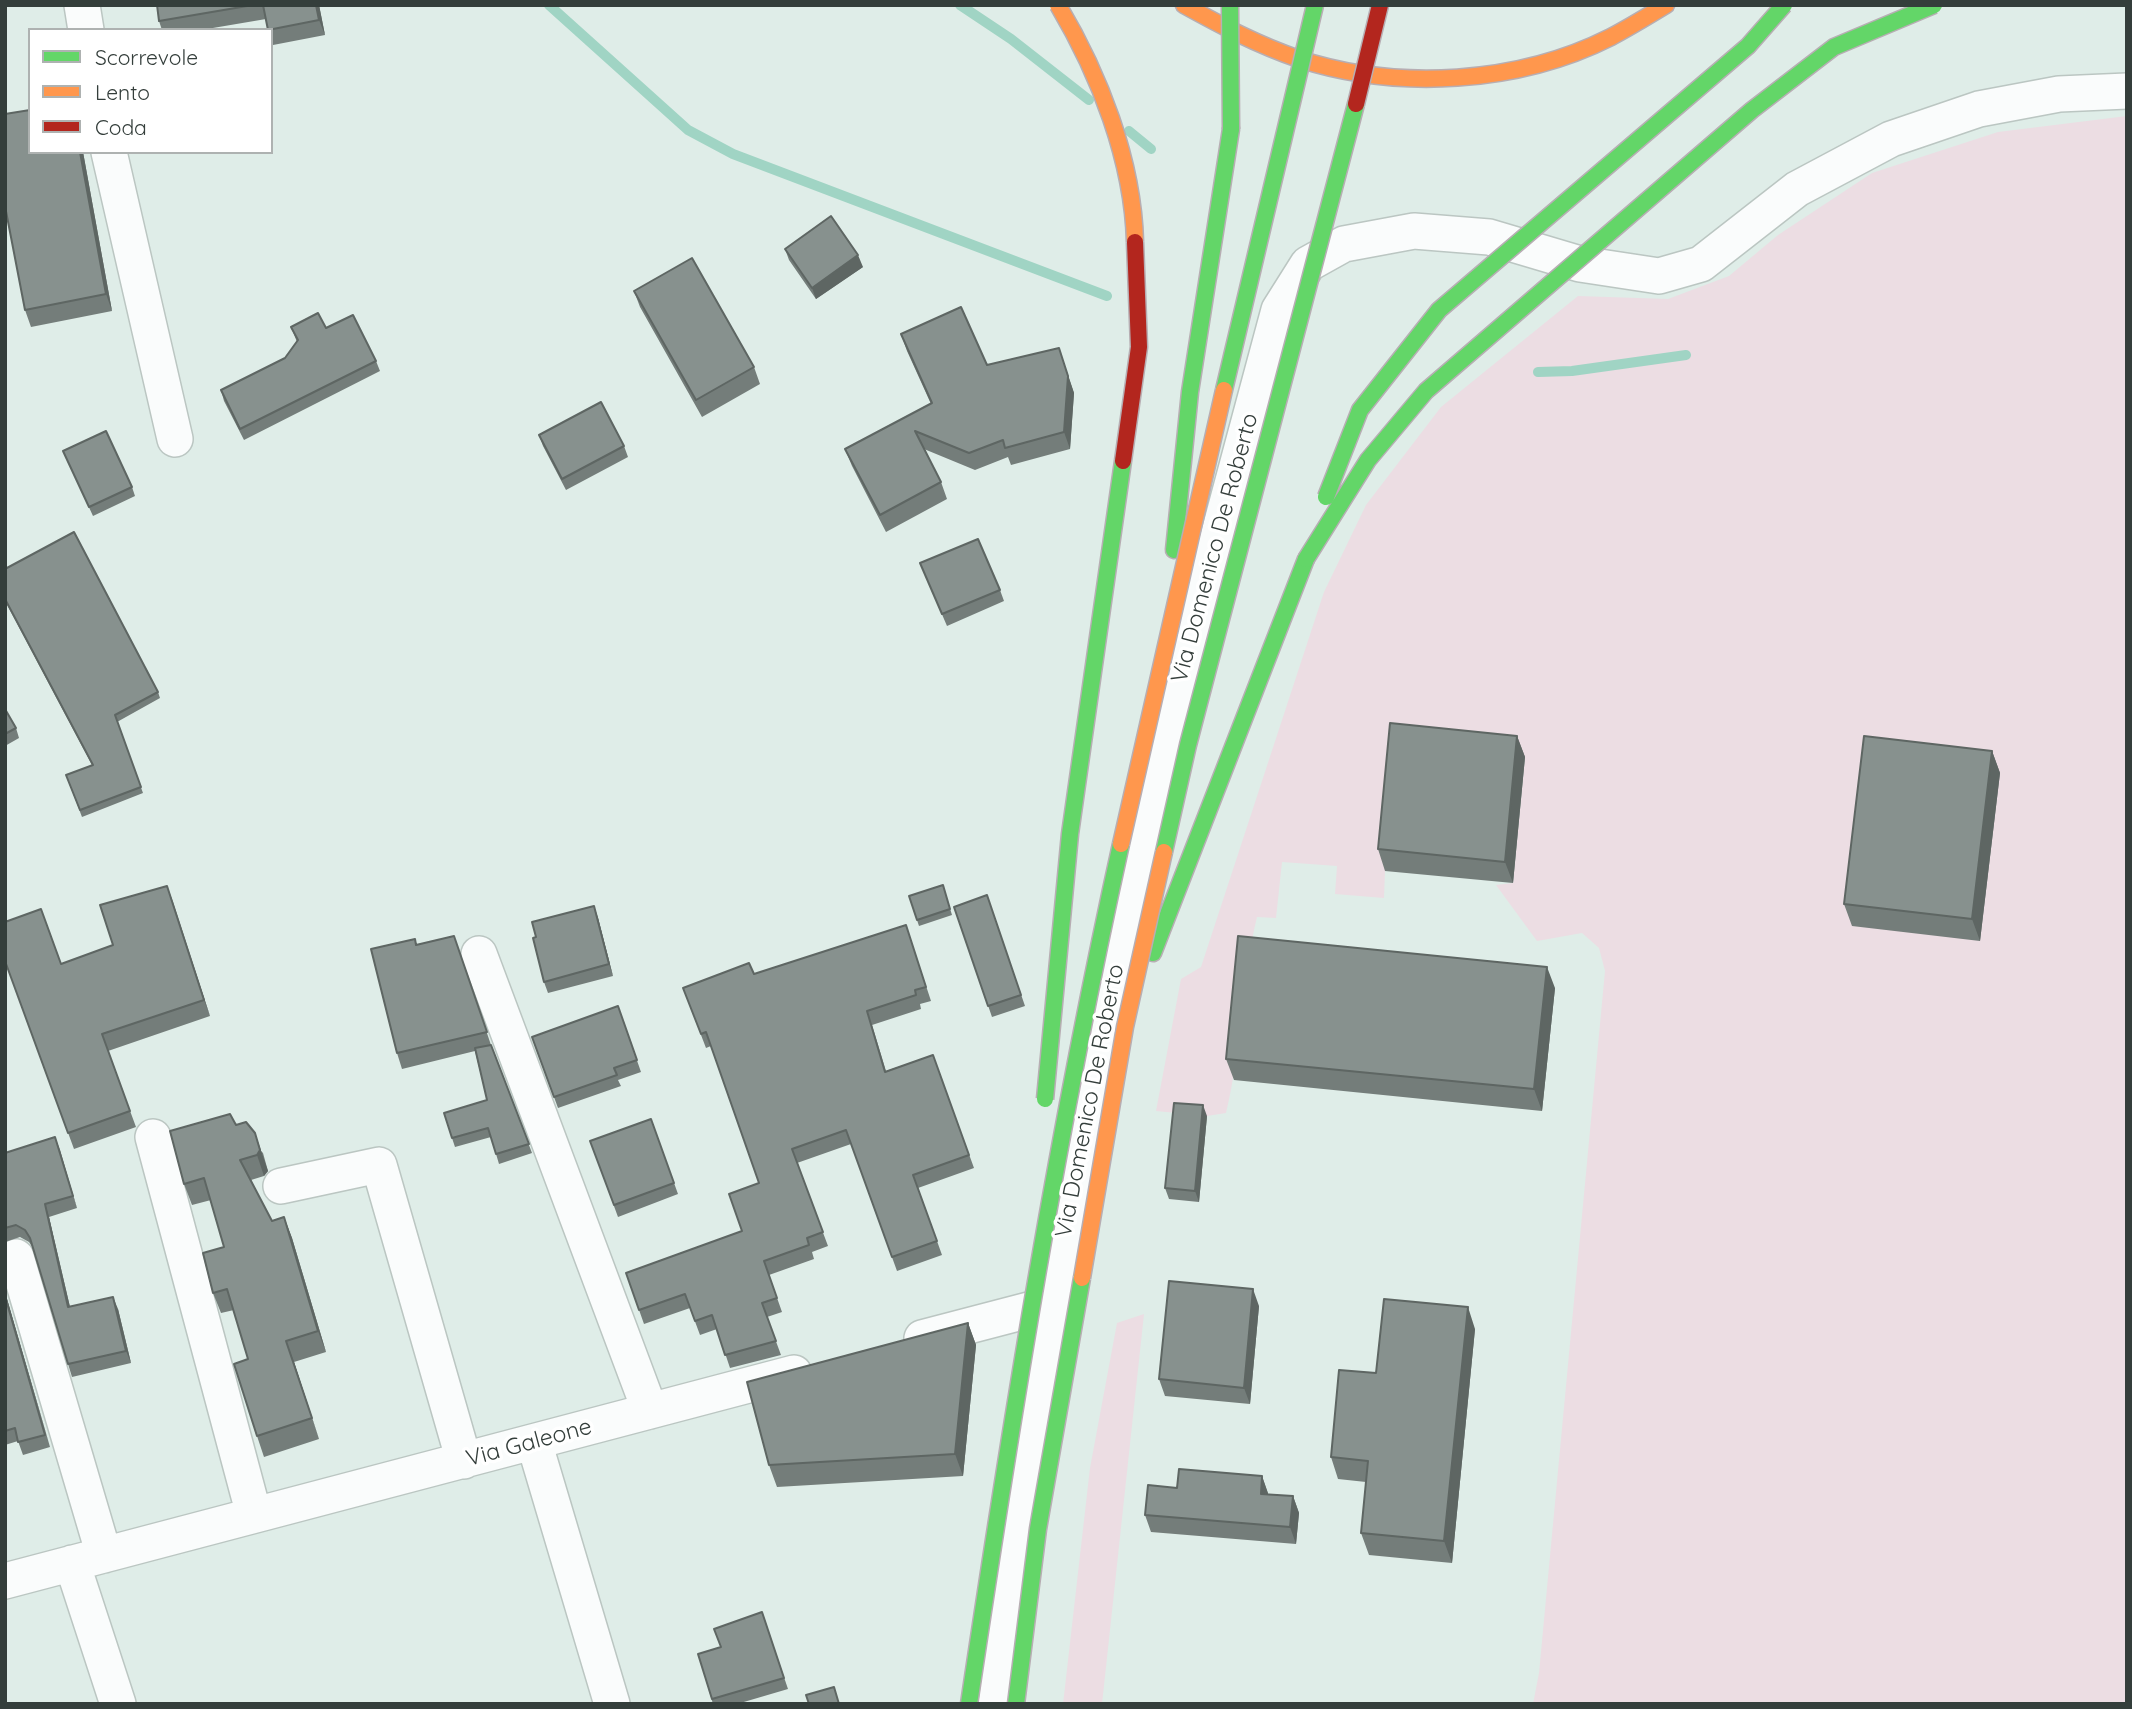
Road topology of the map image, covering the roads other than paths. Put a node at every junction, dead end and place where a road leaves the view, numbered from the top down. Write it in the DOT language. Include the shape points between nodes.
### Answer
graph roads {
  1 [pos="82,5"];
  2 [pos="1058,5"];
  3 [pos="1184,5"];
  4 [pos="1230,5"];
  5 [pos="1315,5"];
  6 [pos="1380,5"];
  7 [pos="1667,5"];
  8 [pos="1784,5"];
  9 [pos="1934,5"];
  10 [pos="86,28"];
  11 [pos="2127,91"];
  12 [pos="109,154"];
  13 [pos="176,439"];
  14 [pos="1306,559"];
  15 [pos="1166,639"];
  16 [pos="479,954"];
  17 [pos="1125,1027"];
  18 [pos="1044,1110"];
  19 [pos="153,1137"];
  20 [pos="1037,1178"];
  21 [pos="281,1186"];
  22 [pos="16,1258"];
  23 [pos="1052,1304"];
  24 [pos="891,1346"];
  25 [pos="824,1364"];
  26 [pos="1017,1385"];
  27 [pos="650,1411"];
  28 [pos="534,1442"];
  29 [pos="464,1461"];
  30 [pos="254,1516"];
  31 [pos="88,1559"];
  32 [pos="5,1581"];
  33 [pos="118,1704"];
  34 [pos="612,1704"];
  35 [pos="969,1704"];
  36 [pos="996,1704"];
  37 [pos="1016,1704"];
  1 -- 10 [label="street"];
  2 -- 18 [label="highway, bridge" via="1086,52 1118,139 1135,231 1139,347 1070,834"];
  3 -- 7 [label="highway" via="1281,56 1398,80 1485,76 1553,61 1632,29"];
  4 -- 15 [label="highway, bridge" via="1231,129 1190,392"];
  5 -- 15 [label="highway, bridge"];
  6 -- 17 [label="highway, bridge" via="1338,183 1188,746"];
  8 -- 14 [label="highway, bridge" via="1748,46 1439,310 1360,410"];
  9 -- 14 [label="highway, bridge" via="1834,47 1752,110 1426,391 1368,460"];
  11 -- 23 [label="street, Via Domenico De Roberto" via="2059,94 1979,109 1891,139 1797,189 1701,264 1660,276 1580,264 1489,237 1414,230 1344,244 1308,264 1279,310 1169,719 1084,1112"];
  12 -- 13 [label="street"];
  14 -- 17 [label="highway, bridge"];
  15 -- 26 [label="highway, bridge" via="1083,1015"];
  16 -- 27 [label="street"];
  17 -- 37 [label="highway, bridge" via="1038,1528"];
  19 -- 30 [label="street"];
  20 -- 26 [label="highway, bridge"];
  21 -- 29 [label="street" via="379,1165"];
  22 -- 31 [label="street"];
  23 -- 24 [label="street"];
  23 -- 36 [label="street, Via Domenico De Roberto"];
  25 -- 27 [label="street, Via Galeone"];
  26 -- 35 [label="highway, bridge"];
  27 -- 28 [label="street, Via Galeone"];
  28 -- 29 [label="street, Via Galeone"];
  28 -- 34 [label="street"];
  29 -- 30 [label="street, Via Galeone"];
  30 -- 31 [label="street, Via Galeone"];
  31 -- 32 [label="street, Via Galeone"];
  31 -- 33 [label="street"];
}
